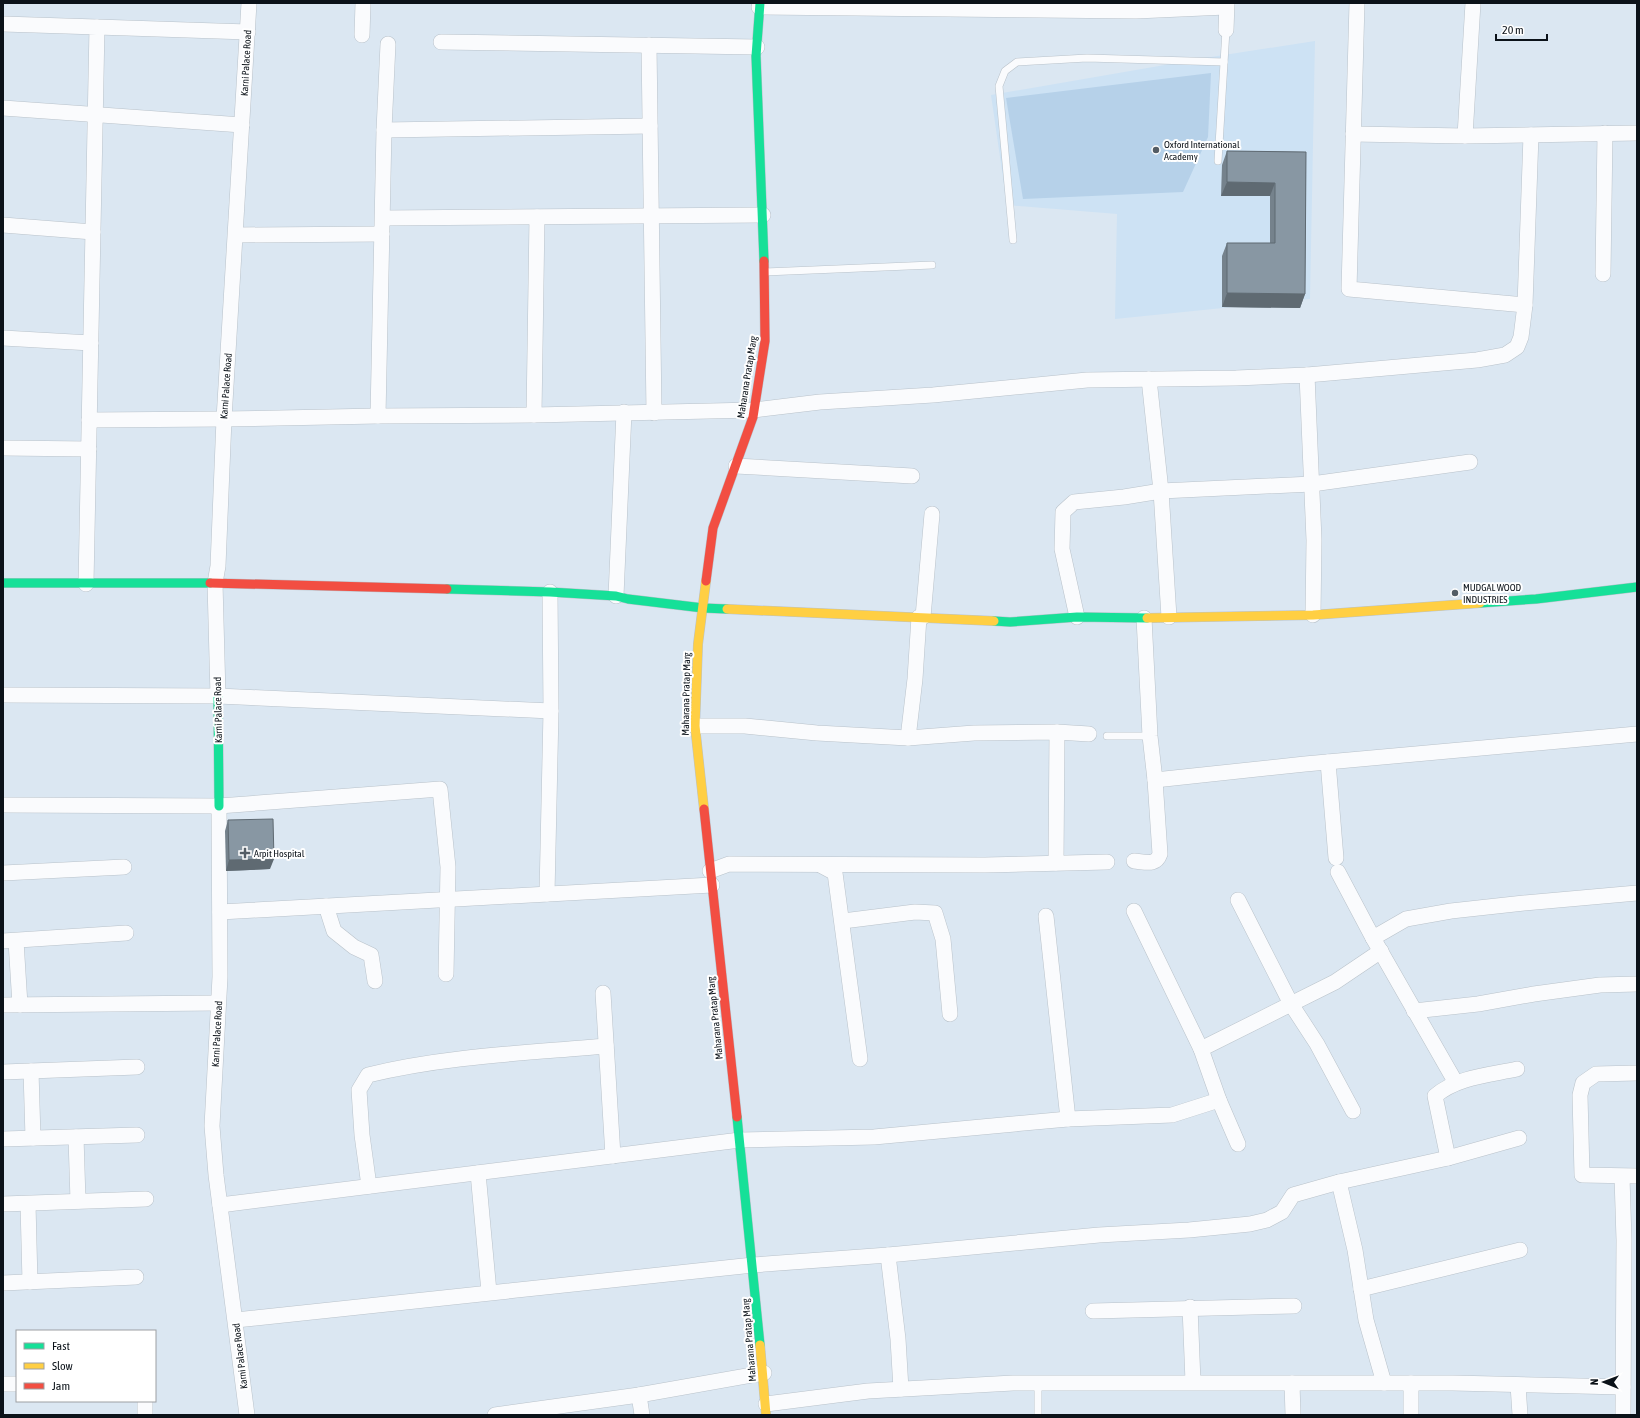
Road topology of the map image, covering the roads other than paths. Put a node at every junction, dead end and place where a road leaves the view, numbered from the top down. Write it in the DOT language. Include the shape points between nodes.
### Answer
graph roads {
  1 [pos="249,3"];
  2 [pos="363,3"];
  3 [pos="1357,3"];
  4 [pos="1473,3"];
  5 [pos="760,5"];
  6 [pos="1226,5"];
  7 [pos="3,24"];
  8 [pos="97,27"];
  9 [pos="1226,30"];
  10 [pos="248,32"];
  11 [pos="362,35"];
  12 [pos="441,42"];
  13 [pos="388,44"];
  14 [pos="649,46"];
  15 [pos="757,47"];
  16 [pos="1224,62"];
  17 [pos="3,108"];
  18 [pos="96,114"];
  19 [pos="242,125"];
  20 [pos="650,126"];
  21 [pos="384,130"];
  22 [pos="1637,132"];
  23 [pos="1605,133"];
  24 [pos="1353,134"];
  25 [pos="1531,135"];
  26 [pos="1465,136"];
  27 [pos="1218,161"];
  28 [pos="763,215"];
  29 [pos="652,216"];
  30 [pos="536,217"];
  31 [pos="383,218"];
  32 [pos="3,225"];
  33 [pos="93,232"];
  34 [pos="382,234"];
  35 [pos="236,235"];
  36 [pos="1013,240"];
  37 [pos="932,265"];
  38 [pos="764,272"];
  39 [pos="1603,274"];
  40 [pos="1525,305"];
  41 [pos="3,338"];
  42 [pos="91,343"];
  43 [pos="1307,375"];
  44 [pos="1149,379"];
  45 [pos="754,410"];
  46 [pos="624,412"];
  47 [pos="654,413"];
  48 [pos="534,415"];
  49 [pos="378,416"];
  50 [pos="224,419"];
  51 [pos="89,420"];
  52 [pos="3,448"];
  53 [pos="88,449"];
  54 [pos="1470,462"];
  55 [pos="736,466"];
  56 [pos="912,476"];
  57 [pos="1312,484"];
  58 [pos="1160,491"];
  59 [pos="932,514"];
  60 [pos="3,583"];
  61 [pos="86,584"];
  62 [pos="216,584"];
  63 [pos="1637,587"];
  64 [pos="550,592"];
  65 [pos="616,596"];
  66 [pos="703,608"];
  67 [pos="1313,615"];
  68 [pos="921,617"];
  69 [pos="1078,617"];
  70 [pos="1144,618"];
  71 [pos="1169,618"];
  72 [pos="3,695"];
  73 [pos="218,696"];
  74 [pos="551,711"];
  75 [pos="695,726"];
  76 [pos="1057,732"];
  77 [pos="1088,734"];
  78 [pos="1637,734"];
  79 [pos="1107,736"];
  80 [pos="1150,736"];
  81 [pos="908,738"];
  82 [pos="1328,762"];
  83 [pos="1155,780"];
  84 [pos="3,805"];
  85 [pos="219,806"];
  86 [pos="1107,862"];
  87 [pos="1134,862"];
  88 [pos="1056,863"];
  89 [pos="819,864"];
  90 [pos="124,867"];
  91 [pos="3,873"];
  92 [pos="711,878"];
  93 [pos="1637,893"];
  94 [pos="548,894"];
  95 [pos="446,900"];
  96 [pos="1238,900"];
  97 [pos="326,906"];
  98 [pos="220,912"];
  99 [pos="1134,912"];
  100 [pos="1046,916"];
  101 [pos="843,921"];
  102 [pos="126,934"];
  103 [pos="1373,938"];
  104 [pos="9,941"];
  105 [pos="1381,951"];
  106 [pos="446,974"];
  107 [pos="375,982"];
  108 [pos="1637,984"];
  109 [pos="603,993"];
  110 [pos="218,1003"];
  111 [pos="1291,1004"];
  112 [pos="3,1005"];
  113 [pos="20,1005"];
  114 [pos="1414,1011"];
  115 [pos="950,1014"];
  116 [pos="606,1046"];
  117 [pos="1202,1049"];
  118 [pos="860,1059"];
  119 [pos="137,1067"];
  120 [pos="1517,1068"];
  121 [pos="31,1071"];
  122 [pos="3,1072"];
  123 [pos="1637,1073"];
  124 [pos="1456,1083"];
  125 [pos="1219,1100"];
  126 [pos="1353,1111"];
  127 [pos="1068,1119"];
  128 [pos="137,1135"];
  129 [pos="76,1137"];
  130 [pos="33,1138"];
  131 [pos="1519,1138"];
  132 [pos="3,1139"];
  133 [pos="740,1140"];
  134 [pos="1238,1144"];
  135 [pos="613,1156"];
  136 [pos="1448,1158"];
  137 [pos="478,1173"];
  138 [pos="1630,1177"];
  139 [pos="1339,1182"];
  140 [pos="369,1186"];
  141 [pos="146,1199"];
  142 [pos="78,1201"];
  143 [pos="3,1204"];
  144 [pos="28,1204"];
  145 [pos="220,1205"];
  146 [pos="1520,1250"];
  147 [pos="888,1255"];
  148 [pos="753,1265"];
  149 [pos="136,1277"];
  150 [pos="30,1282"];
  151 [pos="3,1283"];
  152 [pos="1361,1289"];
  153 [pos="489,1292"];
  154 [pos="1294,1306"];
  155 [pos="1190,1307"];
  156 [pos="1093,1311"];
  157 [pos="236,1320"];
  158 [pos="1630,1368"];
  159 [pos="764,1373"];
  160 [pos="1192,1382"];
  161 [pos="1038,1383"];
  162 [pos="1292,1383"];
  163 [pos="1384,1383"];
  164 [pos="1411,1383"];
  165 [pos="3,1384"];
  166 [pos="16,1384"];
  167 [pos="1518,1385"];
  168 [pos="1623,1388"];
  169 [pos="901,1389"];
  170 [pos="639,1395"];
  171 [pos="145,1402"];
  172 [pos="766,1409"];
  173 [pos="145,1415"];
  174 [pos="247,1415"];
  175 [pos="495,1415"];
  176 [pos="642,1415"];
  177 [pos="1038,1415"];
  178 [pos="1293,1415"];
  179 [pos="1411,1415"];
  180 [pos="1520,1415"];
  181 [pos="1623,1415"];
  1 -- 10 [label="street, Karni Palace Road"];
  2 -- 11 [label="street"];
  3 -- 24 [label="street"];
  4 -- 26 [label="street"];
  5 -- 6 [label="street" via="1136,11"];
  5 -- 15 [label="street, Maharana Pratap Marg"];
  6 -- 9 [label="street"];
  7 -- 8 [label="street"];
  8 -- 10 [label="street"];
  8 -- 18 [label="street"];
  9 -- 16 [label="lane"];
  10 -- 19 [label="street, Karni Palace Road"];
  12 -- 14 [label="street"];
  13 -- 21 [label="street"];
  14 -- 15 [label="street"];
  14 -- 20 [label="street"];
  15 -- 28 [label="street, Maharana Pratap Marg"];
  16 -- 27 [label="lane"];
  16 -- 36 [label="lane" via="1087,58 1017,62 1005,71 999,86"];
  17 -- 18 [label="street"];
  18 -- 19 [label="street"];
  18 -- 33 [label="street"];
  19 -- 35 [label="street, Karni Palace Road"];
  20 -- 21 [label="street"];
  20 -- 29 [label="street"];
  21 -- 31 [label="street"];
  22 -- 23 [label="street"];
  23 -- 25 [label="street"];
  23 -- 39 [label="street"];
  24 -- 26 [label="street"];
  24 -- 40 [label="street" via="1349,289"];
  25 -- 26 [label="street"];
  25 -- 40 [label="street"];
  28 -- 29 [label="street"];
  28 -- 38 [label="street, Maharana Pratap Marg"];
  29 -- 30 [label="street"];
  29 -- 47 [label="street"];
  30 -- 31 [label="street"];
  30 -- 48 [label="street"];
  31 -- 34 [label="street"];
  32 -- 33 [label="street"];
  33 -- 42 [label="street"];
  34 -- 35 [label="street"];
  34 -- 49 [label="street"];
  35 -- 50 [label="street, Karni Palace Road"];
  37 -- 38 [label="lane"];
  38 -- 45 [label="street, Maharana Pratap Marg" via="765,341"];
  40 -- 43 [label="street" via="1521,337 1517,347 1505,355 1478,360"];
  41 -- 42 [label="street"];
  42 -- 51 [label="street"];
  43 -- 44 [label="street"];
  43 -- 57 [label="street"];
  44 -- 45 [label="street" via="1087,380 933,395 820,402"];
  44 -- 58 [label="street"];
  45 -- 47 [label="street"];
  45 -- 55 [label="street, Maharana Pratap Marg"];
  46 -- 47 [label="street"];
  46 -- 48 [label="street"];
  46 -- 65 [label="street"];
  48 -- 49 [label="street"];
  49 -- 50 [label="street"];
  50 -- 51 [label="street"];
  50 -- 62 [label="street, Karni Palace Road"];
  51 -- 53 [label="street"];
  52 -- 53 [label="street"];
  53 -- 61 [label="street"];
  54 -- 57 [label="street"];
  55 -- 56 [label="street"];
  55 -- 66 [label="street, Maharana Pratap Marg" via="713,528"];
  57 -- 58 [label="street"];
  57 -- 67 [label="street"];
  58 -- 69 [label="street" via="1074,502 1063,512 1062,549"];
  58 -- 71 [label="street"];
  59 -- 68 [label="street"];
  60 -- 61 [label="street"];
  61 -- 62 [label="street"];
  62 -- 64 [label="street"];
  62 -- 73 [label="street, Karni Palace Road"];
  63 -- 67 [label="street" via="1536,599"];
  64 -- 65 [label="street"];
  64 -- 74 [label="street"];
  65 -- 66 [label="street"];
  66 -- 68 [label="street"];
  66 -- 75 [label="street, Maharana Pratap Marg" via="698,644"];
  67 -- 71 [label="street"];
  68 -- 69 [label="street" via="1010,622"];
  68 -- 81 [label="street"];
  69 -- 70 [label="street"];
  70 -- 71 [label="street"];
  70 -- 80 [label="street"];
  72 -- 73 [label="street"];
  73 -- 74 [label="street"];
  73 -- 85 [label="street, Karni Palace Road"];
  74 -- 94 [label="street"];
  75 -- 81 [label="street" via="745,726"];
  75 -- 92 [label="street, Maharana Pratap Marg"];
  76 -- 77 [label="street"];
  76 -- 81 [label="street" via="974,733"];
  76 -- 88 [label="street"];
  78 -- 82 [label="street"];
  79 -- 80 [label="lane"];
  80 -- 83 [label="street"];
  82 -- 83 [label="street"];
  82 -- 103 [label="street" via="1337,865"];
  83 -- 87 [label="street" via="1160,854 1156,862"];
  84 -- 85 [label="street"];
  85 -- 95 [label="street" via="440,789 448,867"];
  85 -- 98 [label="street, Karni Palace Road"];
  86 -- 88 [label="street"];
  88 -- 89 [label="street" via="984,866"];
  89 -- 92 [label="street" via="729,864"];
  89 -- 101 [label="street" via="836,873"];
  90 -- 91 [label="street"];
  92 -- 94 [label="street"];
  92 -- 133 [label="street, Maharana Pratap Marg"];
  93 -- 103 [label="street" via="1524,903 1421,916 1406,919"];
  94 -- 95 [label="street"];
  95 -- 97 [label="street"];
  95 -- 106 [label="street"];
  96 -- 111 [label="street"];
  97 -- 98 [label="street"];
  97 -- 107 [label="street" via="334,931 354,947 371,955"];
  98 -- 110 [label="street, Karni Palace Road"];
  99 -- 117 [label="street"];
  100 -- 127 [label="street"];
  101 -- 115 [label="street" via="915,912 935,913 942,938"];
  101 -- 118 [label="street"];
  102 -- 104 [label="street"];
  103 -- 105 [label="street"];
  104 -- 113 [label="street"];
  105 -- 111 [label="street" via="1335,982"];
  105 -- 114 [label="street"];
  108 -- 114 [label="street" via="1600,985"];
  109 -- 116 [label="street"];
  110 -- 113 [label="street"];
  110 -- 145 [label="street, Karni Palace Road" via="212,1126"];
  111 -- 117 [label="street"];
  111 -- 126 [label="street" via="1317,1044"];
  112 -- 113 [label="street"];
  114 -- 124 [label="street"];
  116 -- 135 [label="street"];
  116 -- 140 [label="street" via="444,1061 368,1075 359,1090 359,1096"];
  117 -- 125 [label="street"];
  119 -- 121 [label="street"];
  120 -- 124 [label="street"];
  121 -- 122 [label="street"];
  121 -- 130 [label="street"];
  123 -- 138 [label="street" via="1596,1074 1583,1084 1580,1095 1582,1175"];
  124 -- 136 [label="street" via="1435,1096"];
  125 -- 127 [label="street" via="1172,1115"];
  125 -- 134 [label="street"];
  127 -- 133 [label="street" via="874,1137"];
  128 -- 129 [label="street"];
  129 -- 130 [label="street"];
  129 -- 142 [label="street"];
  130 -- 132 [label="street"];
  131 -- 136 [label="street"];
  133 -- 135 [label="street"];
  133 -- 148 [label="street, Maharana Pratap Marg"];
  135 -- 137 [label="street"];
  136 -- 139 [label="street"];
  137 -- 140 [label="street"];
  137 -- 153 [label="street"];
  138 -- 158 [label="street" via="1624,1240"];
  139 -- 147 [label="street" via="1293,1195 1282,1212 1267,1220 1250,1224"];
  139 -- 152 [label="street"];
  140 -- 145 [label="street"];
  141 -- 142 [label="street"];
  142 -- 144 [label="street"];
  143 -- 144 [label="street"];
  144 -- 150 [label="street"];
  145 -- 157 [label="street, Karni Palace Road"];
  146 -- 152 [label="street"];
  147 -- 148 [label="street"];
  147 -- 169 [label="street"];
  148 -- 153 [label="street"];
  148 -- 159 [label="street, Maharana Pratap Marg"];
  149 -- 150 [label="street"];
  150 -- 151 [label="street"];
  152 -- 163 [label="street" via="1366,1320"];
  153 -- 157 [label="street"];
  154 -- 155 [label="street"];
  155 -- 156 [label="street"];
  155 -- 160 [label="street"];
  157 -- 174 [label="street, Karni Palace Road"];
  158 -- 168 [label="street"];
  159 -- 170 [label="street"];
  159 -- 172 [label="street, Maharana Pratap Marg"];
  160 -- 161 [label="street"];
  160 -- 162 [label="street"];
  161 -- 169 [label="street"];
  161 -- 177 [label="lane"];
  162 -- 163 [label="street"];
  162 -- 178 [label="street"];
  163 -- 164 [label="street"];
  164 -- 167 [label="street"];
  164 -- 179 [label="street"];
  165 -- 166 [label="street"];
  167 -- 168 [label="street"];
  167 -- 180 [label="street"];
  168 -- 181 [label="street"];
  169 -- 172 [label="street" via="868,1391"];
  170 -- 175 [label="street"];
  170 -- 176 [label="street"];
  171 -- 173 [label="street"];
}
